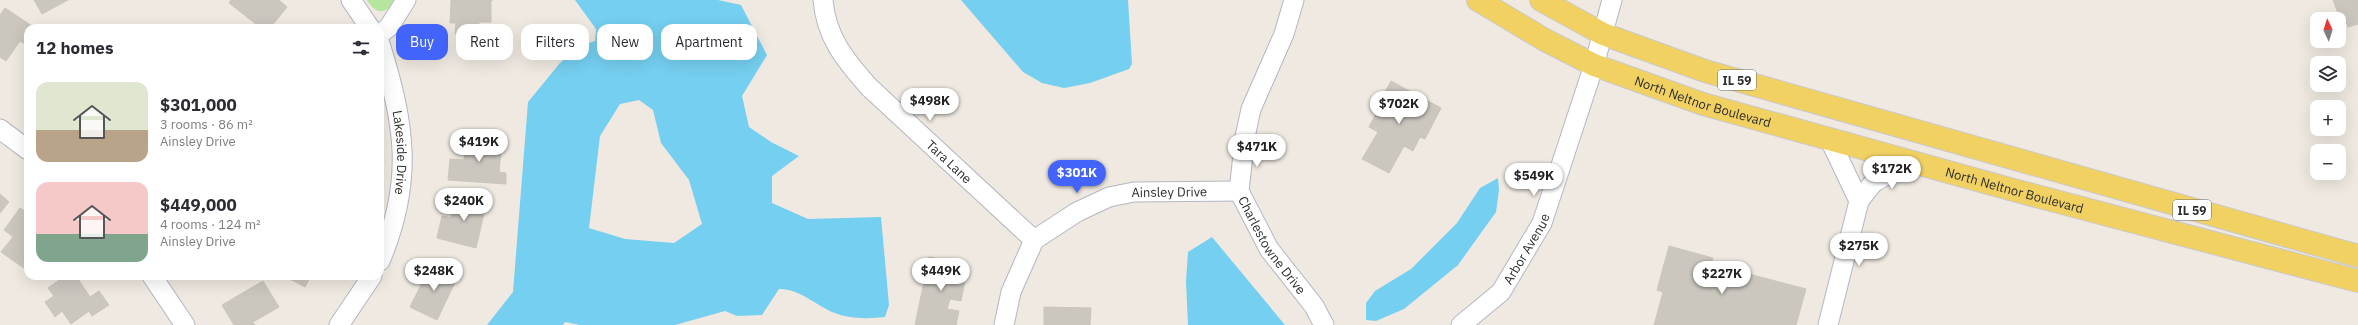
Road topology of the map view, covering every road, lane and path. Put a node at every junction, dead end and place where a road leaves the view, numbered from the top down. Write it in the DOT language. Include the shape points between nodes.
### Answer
graph roads {
  1 [pos="351,0"];
  2 [pos="406,0"];
  3 [pos="823,0"];
  4 [pos="1294,0"];
  5 [pos="1478,0"];
  6 [pos="1541,0"];
  7 [pos="1612,0"];
  8 [pos="367,24"];
  9 [pos="384,30"];
  10 [pos="1603,34"];
  11 [pos="384,58"];
  12 [pos="1594,65"];
  13 [pos="0,129"];
  14 [pos="1829,138"];
  15 [pos="24,147"];
  16 [pos="1911,161"];
  17 [pos="1239,191"];
  18 [pos="1858,201"];
  19 [pos="1034,240"];
  20 [pos="384,250"];
  21 [pos="2358,256"];
  22 [pos="155,280"];
  23 [pos="369,280"];
  24 [pos="2358,281"];
  25 [pos="185,325"];
  26 [pos="339,325"];
  27 [pos="1004,325"];
  28 [pos="1324,325"];
  29 [pos="1461,325"];
  30 [pos="1828,325"];
  1 -- 8 [label="street"];
  2 -- 9 [label="street" via="393,22"];
  3 -- 19 [label="street, Tara Lane" via="827,26 845,60 869,87"];
  4 -- 17 [label="street, Charlestowne Drive" via="1284,34 1252,109 1245,137"];
  5 -- 12 [label="main road, North Neltnor Boulevard / IL 59" via="1545,40"];
  6 -- 10 [label="main road, IL 59"];
  7 -- 10 [label="street, Arbor Avenue"];
  10 -- 12 [label="street, Arbor Avenue"];
  10 -- 21 [label="main road, IL 59" via="1705,71"];
  11 -- 20 [label="street, Lakeside Drive" via="400,116 403,145 401,192"];
  12 -- 14 [label="main road, North Neltnor Boulevard / IL 59" via="1703,104"];
  12 -- 29 [label="street, Arbor Avenue" via="1542,223 1501,292"];
  13 -- 15 [label="street"];
  14 -- 16 [label="main road, North Neltnor Boulevard / IL 59"];
  14 -- 18 [label="street"];
  16 -- 18 [label="street" via="1873,183"];
  16 -- 24 [label="main road, North Neltnor Boulevard / IL 59"];
  17 -- 19 [label="street, Ainsley Drive" via="1134,192 1109,197 1077,212"];
  17 -- 28 [label="street, Charlestowne Drive" via="1269,249 1314,306"];
  18 -- 30 [label="street"];
  19 -- 27 [label="street" via="1011,292"];
  22 -- 25 [label="street"];
  23 -- 26 [label="street"];
}
